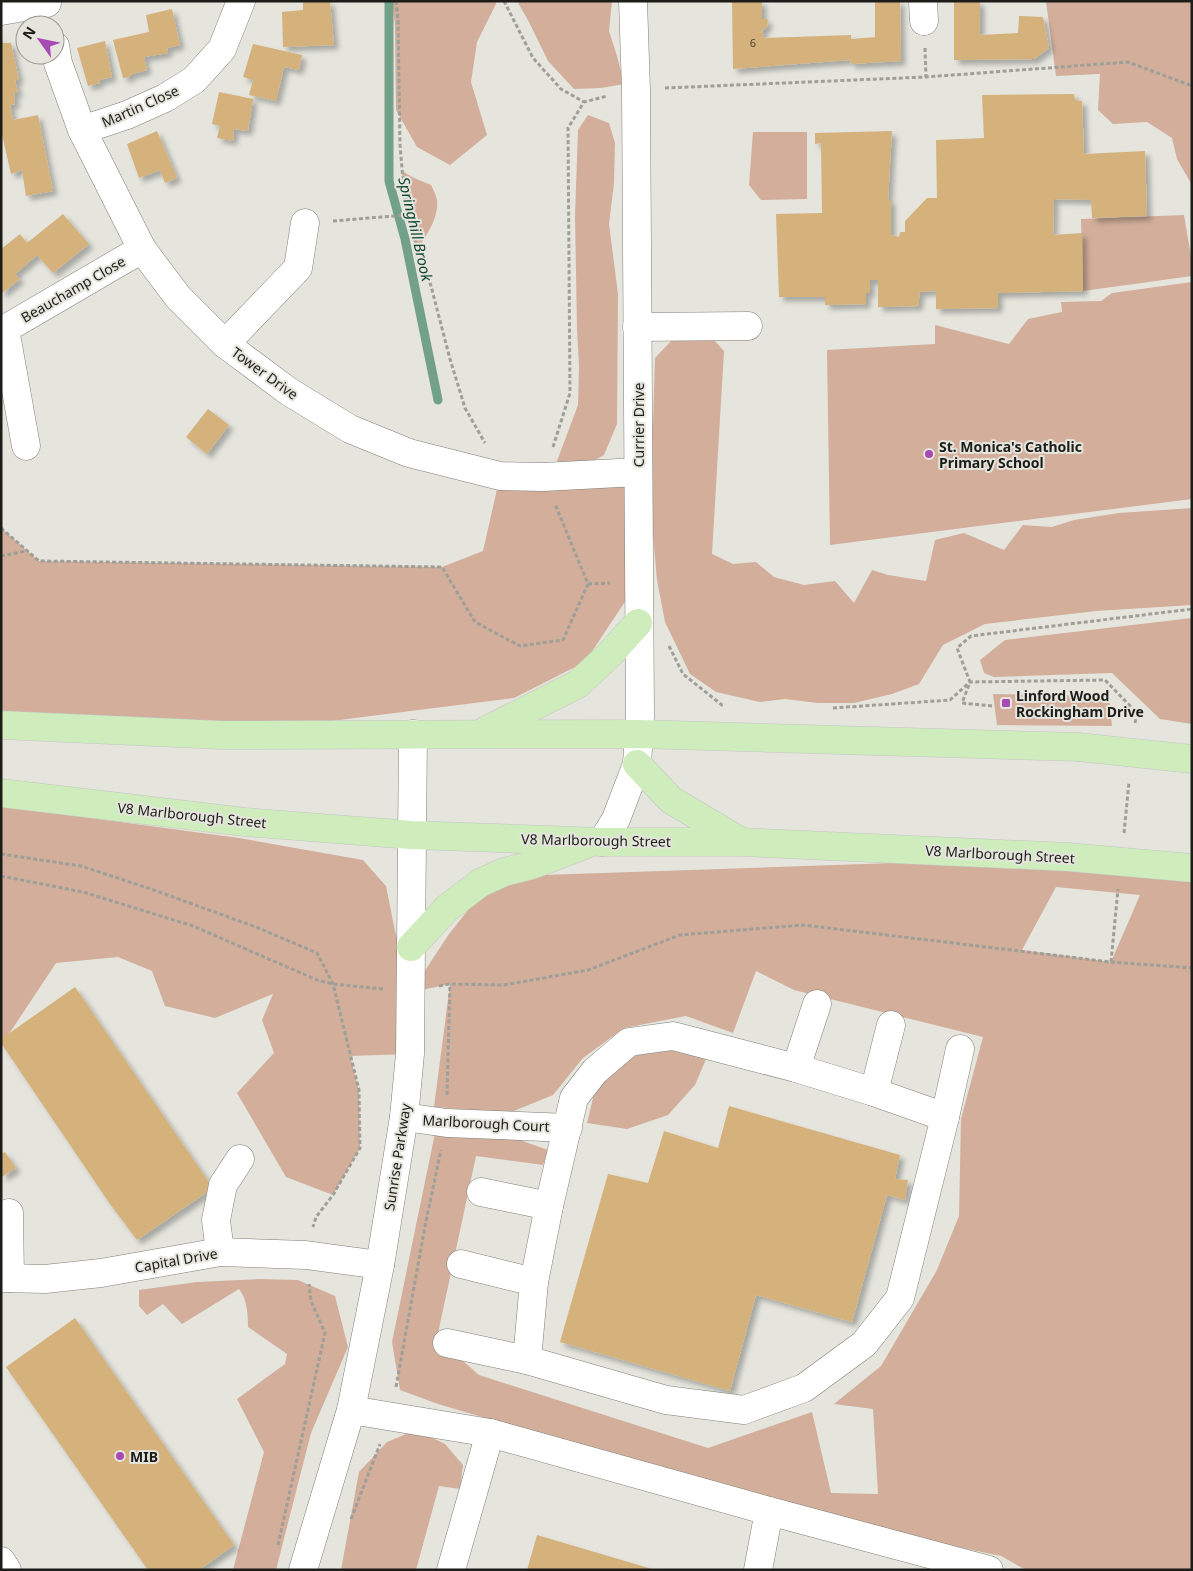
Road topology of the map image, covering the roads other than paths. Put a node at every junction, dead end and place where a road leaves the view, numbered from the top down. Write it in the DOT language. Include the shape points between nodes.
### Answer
graph roads {
  1 [pos="241,1"];
  2 [pos="633,1"];
  3 [pos="48,10"];
  4 [pos="1,11"];
  5 [pos="59,65"];
  6 [pos="82,130"];
  7 [pos="305,223"];
  8 [pos="142,249"];
  9 [pos="748,326"];
  10 [pos="637,327"];
  11 [pos="3,329"];
  12 [pos="225,344"];
  13 [pos="26,446"];
  14 [pos="638,472"];
  15 [pos="638,622"];
  16 [pos="1,725"];
  17 [pos="480,733"];
  18 [pos="413,734"];
  19 [pos="639,734"];
  20 [pos="1192,759"];
  21 [pos="636,764"];
  22 [pos="1,793"];
  23 [pos="412,835"];
  24 [pos="599,841"];
  25 [pos="742,842"];
  26 [pos="1192,868"];
  27 [pos="411,947"];
  28 [pos="817,1004"];
  29 [pos="891,1025"];
  30 [pos="960,1049"];
  31 [pos="796,1068"];
  32 [pos="874,1092"];
  33 [pos="404,1117"];
  34 [pos="945,1117"];
  35 [pos="568,1128"];
  36 [pos="240,1159"];
  37 [pos="481,1192"];
  38 [pos="549,1206"];
  39 [pos="9,1213"];
  40 [pos="220,1252"];
  41 [pos="461,1264"];
  42 [pos="380,1265"];
  43 [pos="5,1278"];
  44 [pos="534,1282"];
  45 [pos="447,1343"];
  46 [pos="527,1360"];
  47 [pos="351,1410"];
  48 [pos="490,1433"];
  49 [pos="769,1511"];
  50 [pos="1,1561"];
  51 [pos="7,1570"];
  52 [pos="303,1570"];
  53 [pos="451,1570"];
  54 [pos="758,1570"];
  55 [pos="989,1570"];
  1 -- 6 [label="street, Martin Close" via="222,49 194,80 165,98 127,115"];
  2 -- 10 [label="street, Currier Drive"];
  3 -- 4 [label="street"];
  5 -- 6 [label="street, Tower Drive"];
  6 -- 8 [label="street, Tower Drive"];
  7 -- 12 [label="street" via="298,268"];
  8 -- 11 [label="street, Beauchamp Close"];
  8 -- 12 [label="street, Tower Drive" via="178,297"];
  9 -- 10 [label="street"];
  10 -- 14 [label="street, Currier Drive"];
  11 -- 13 [label="street, Beauchamp Close"];
  12 -- 14 [label="street, Tower Drive" via="288,391 350,428 410,453 500,476"];
  14 -- 15 [label="street, Currier Drive"];
  15 -- 17 [label="main road" via="578,684"];
  15 -- 19 [label="street, Currier Drive"];
  16 -- 18 [label="main road" via="220,735"];
  17 -- 18 [label="main road"];
  17 -- 19 [label="main road"];
  18 -- 23 [label="street, Sunrise Parkway"];
  19 -- 20 [label="main road, bridge" via="1078,747"];
  19 -- 21 [label="street, Currier Drive"];
  21 -- 24 [label="street, Currier Drive" via="616,819"];
  21 -- 25 [label="main road" via="671,800"];
  22 -- 23 [label="main road, V8 Marlborough Street" via="245,822"];
  23 -- 24 [label="main road, V8 Marlborough Street"];
  23 -- 27 [label="street, Sunrise Parkway"];
  24 -- 25 [label="main road, V8 Marlborough Street"];
  24 -- 27 [label="main road" via="480,883 447,908"];
  25 -- 26 [label="main road, V8 Marlborough Street, bridge" via="1068,857"];
  27 -- 33 [label="street, Sunrise Parkway" via="410,1054"];
  28 -- 31 [label="street"];
  29 -- 32 [label="street"];
  30 -- 34 [label="street"];
  31 -- 32 [label="street"];
  31 -- 35 [label="street" via="673,1036 629,1042 595,1071 574,1098"];
  32 -- 34 [label="street"];
  33 -- 35 [label="street, Marlborough Court" via="447,1123"];
  33 -- 42 [label="street, Sunrise Parkway"];
  34 -- 46 [label="street" via="900,1298 864,1344 804,1388 744,1410 666,1400"];
  35 -- 38 [label="street"];
  36 -- 40 [label="street" via="223,1185 216,1220"];
  37 -- 38 [label="street"];
  38 -- 44 [label="street"];
  39 -- 43 [label="street"];
  40 -- 42 [label="street, Capital Drive" via="306,1255"];
  40 -- 43 [label="street, Capital Drive" via="101,1273 45,1279"];
  41 -- 44 [label="street"];
  42 -- 47 [label="street, Sunrise Parkway"];
  44 -- 46 [label="street"];
  45 -- 46 [label="street"];
  47 -- 48 [label="street"];
  47 -- 52 [label="street, Sunrise Parkway"];
  48 -- 49 [label="street"];
  48 -- 53 [label="street"];
  49 -- 54 [label="street"];
  49 -- 55 [label="street"];
  50 -- 51 [label="street"];
}
